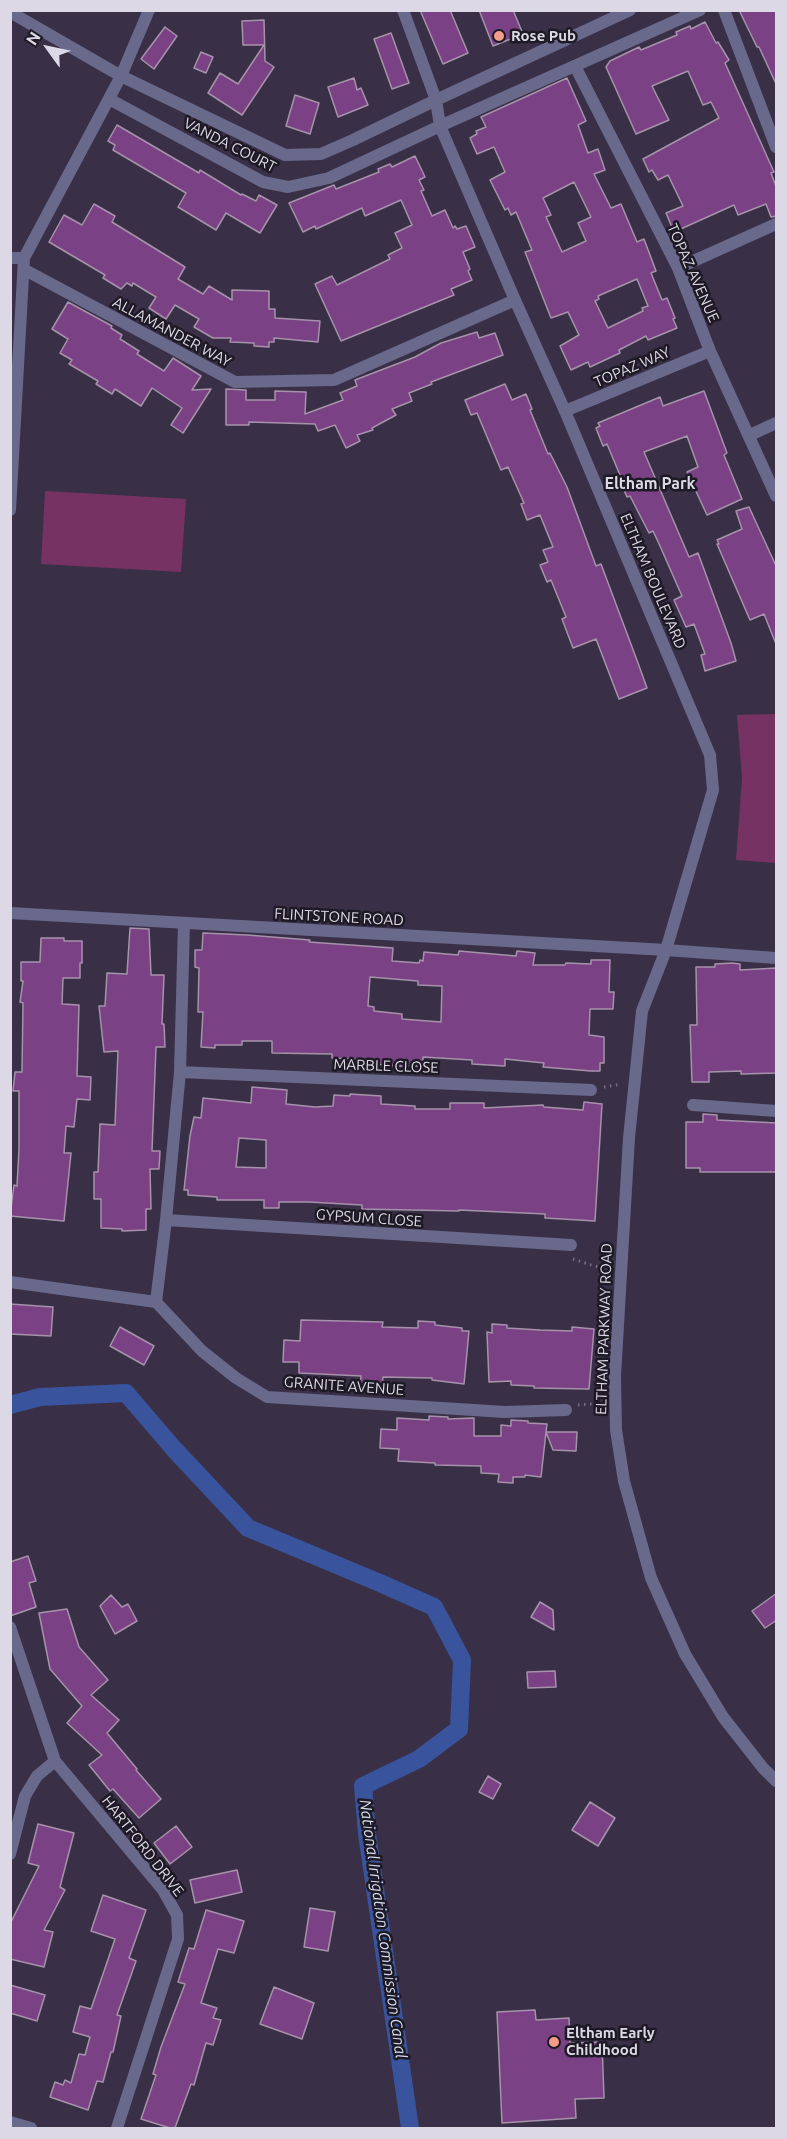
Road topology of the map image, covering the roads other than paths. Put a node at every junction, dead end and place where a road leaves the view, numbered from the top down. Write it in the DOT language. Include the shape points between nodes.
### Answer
graph roads {
  1 [pos="149,10"];
  2 [pos="403,10"];
  3 [pos="630,10"];
  4 [pos="700,10"];
  5 [pos="724,10"];
  6 [pos="10,12"];
  7 [pos="575,66"];
  8 [pos="121,76"];
  9 [pos="109,99"];
  10 [pos="436,100"];
  11 [pos="440,126"];
  12 [pos="777,147"];
  13 [pos="777,224"];
  14 [pos="10,258"];
  15 [pos="24,264"];
  16 [pos="678,268"];
  17 [pos="515,300"];
  18 [pos="710,351"];
  19 [pos="565,411"];
  20 [pos="777,423"];
  21 [pos="750,435"];
  22 [pos="777,496"];
  23 [pos="10,510"];
  24 [pos="10,913"];
  25 [pos="184,923"];
  26 [pos="666,950"];
  27 [pos="777,958"];
  28 [pos="180,1072"];
  29 [pos="591,1090"];
  30 [pos="693,1105"];
  31 [pos="777,1112"];
  32 [pos="166,1220"];
  33 [pos="571,1245"];
  34 [pos="10,1282"];
  35 [pos="156,1302"];
  36 [pos="567,1410"];
  37 [pos="10,1628"];
  38 [pos="55,1761"];
  39 [pos="777,1781"];
  40 [pos="10,1854"];
  41 [pos="10,2122"];
  42 [pos="31,2128"];
  43 [pos="117,2128"];
  1 -- 8 [label="street"];
  2 -- 10 [label="street, ELTHAM BOULEVARD"];
  3 -- 10 [label="street"];
  4 -- 7 [label="street, VANDA COURT"];
  5 -- 12 [label="street"];
  6 -- 8 [label="street"];
  7 -- 11 [label="street, VANDA COURT"];
  7 -- 16 [label="street, TOPAZ AVENUE"];
  8 -- 9 [label="street"];
  8 -- 10 [label="street" via="285,155 321,153"];
  9 -- 11 [label="street, VANDA COURT" via="263,182 288,187 329,178"];
  9 -- 15 [label="street"];
  10 -- 11 [label="street, ELTHAM BOULEVARD"];
  11 -- 17 [label="street, ELTHAM BOULEVARD"];
  13 -- 16 [label="street"];
  14 -- 15 [label="street"];
  15 -- 17 [label="street, ALLAMANDER WAY" via="235,382 334,380"];
  15 -- 23 [label="street"];
  16 -- 18 [label="street, TOPAZ AVENUE"];
  17 -- 19 [label="street, ELTHAM BOULEVARD"];
  18 -- 19 [label="street, TOPAZ WAY"];
  18 -- 21 [label="street, TOPAZ AVENUE"];
  19 -- 26 [label="street, ELTHAM BOULEVARD" via="710,755 713,790"];
  20 -- 21 [label="street"];
  21 -- 22 [label="street, TOPAZ AVENUE"];
  24 -- 25 [label="street, FLINTSTONE ROAD"];
  25 -- 26 [label="street, FLINTSTONE ROAD"];
  25 -- 28 [label="street"];
  26 -- 27 [label="street, FLINTSTONE ROAD"];
  26 -- 39 [label="street, ELTHAM PARKWAY ROAD" via="642,1011 628,1138 615,1376 616,1430 624,1481 651,1578 685,1654 723,1717"];
  28 -- 29 [label="street, MARBLE CLOSE"];
  28 -- 32 [label="street"];
  30 -- 31 [label="street"];
  32 -- 33 [label="street, GYPSUM CLOSE"];
  32 -- 35 [label="street"];
  34 -- 35 [label="street"];
  35 -- 36 [label="street, GRANITE AVENUE" via="202,1352 267,1397 505,1412"];
  37 -- 38 [label="street, HARTFORD DRIVE"];
  38 -- 40 [label="street" via="37,1776 25,1796"];
  38 -- 43 [label="street, HARTFORD DRIVE" via="163,1890 177,1915 178,1939"];
  41 -- 42 [label="street"];
}
